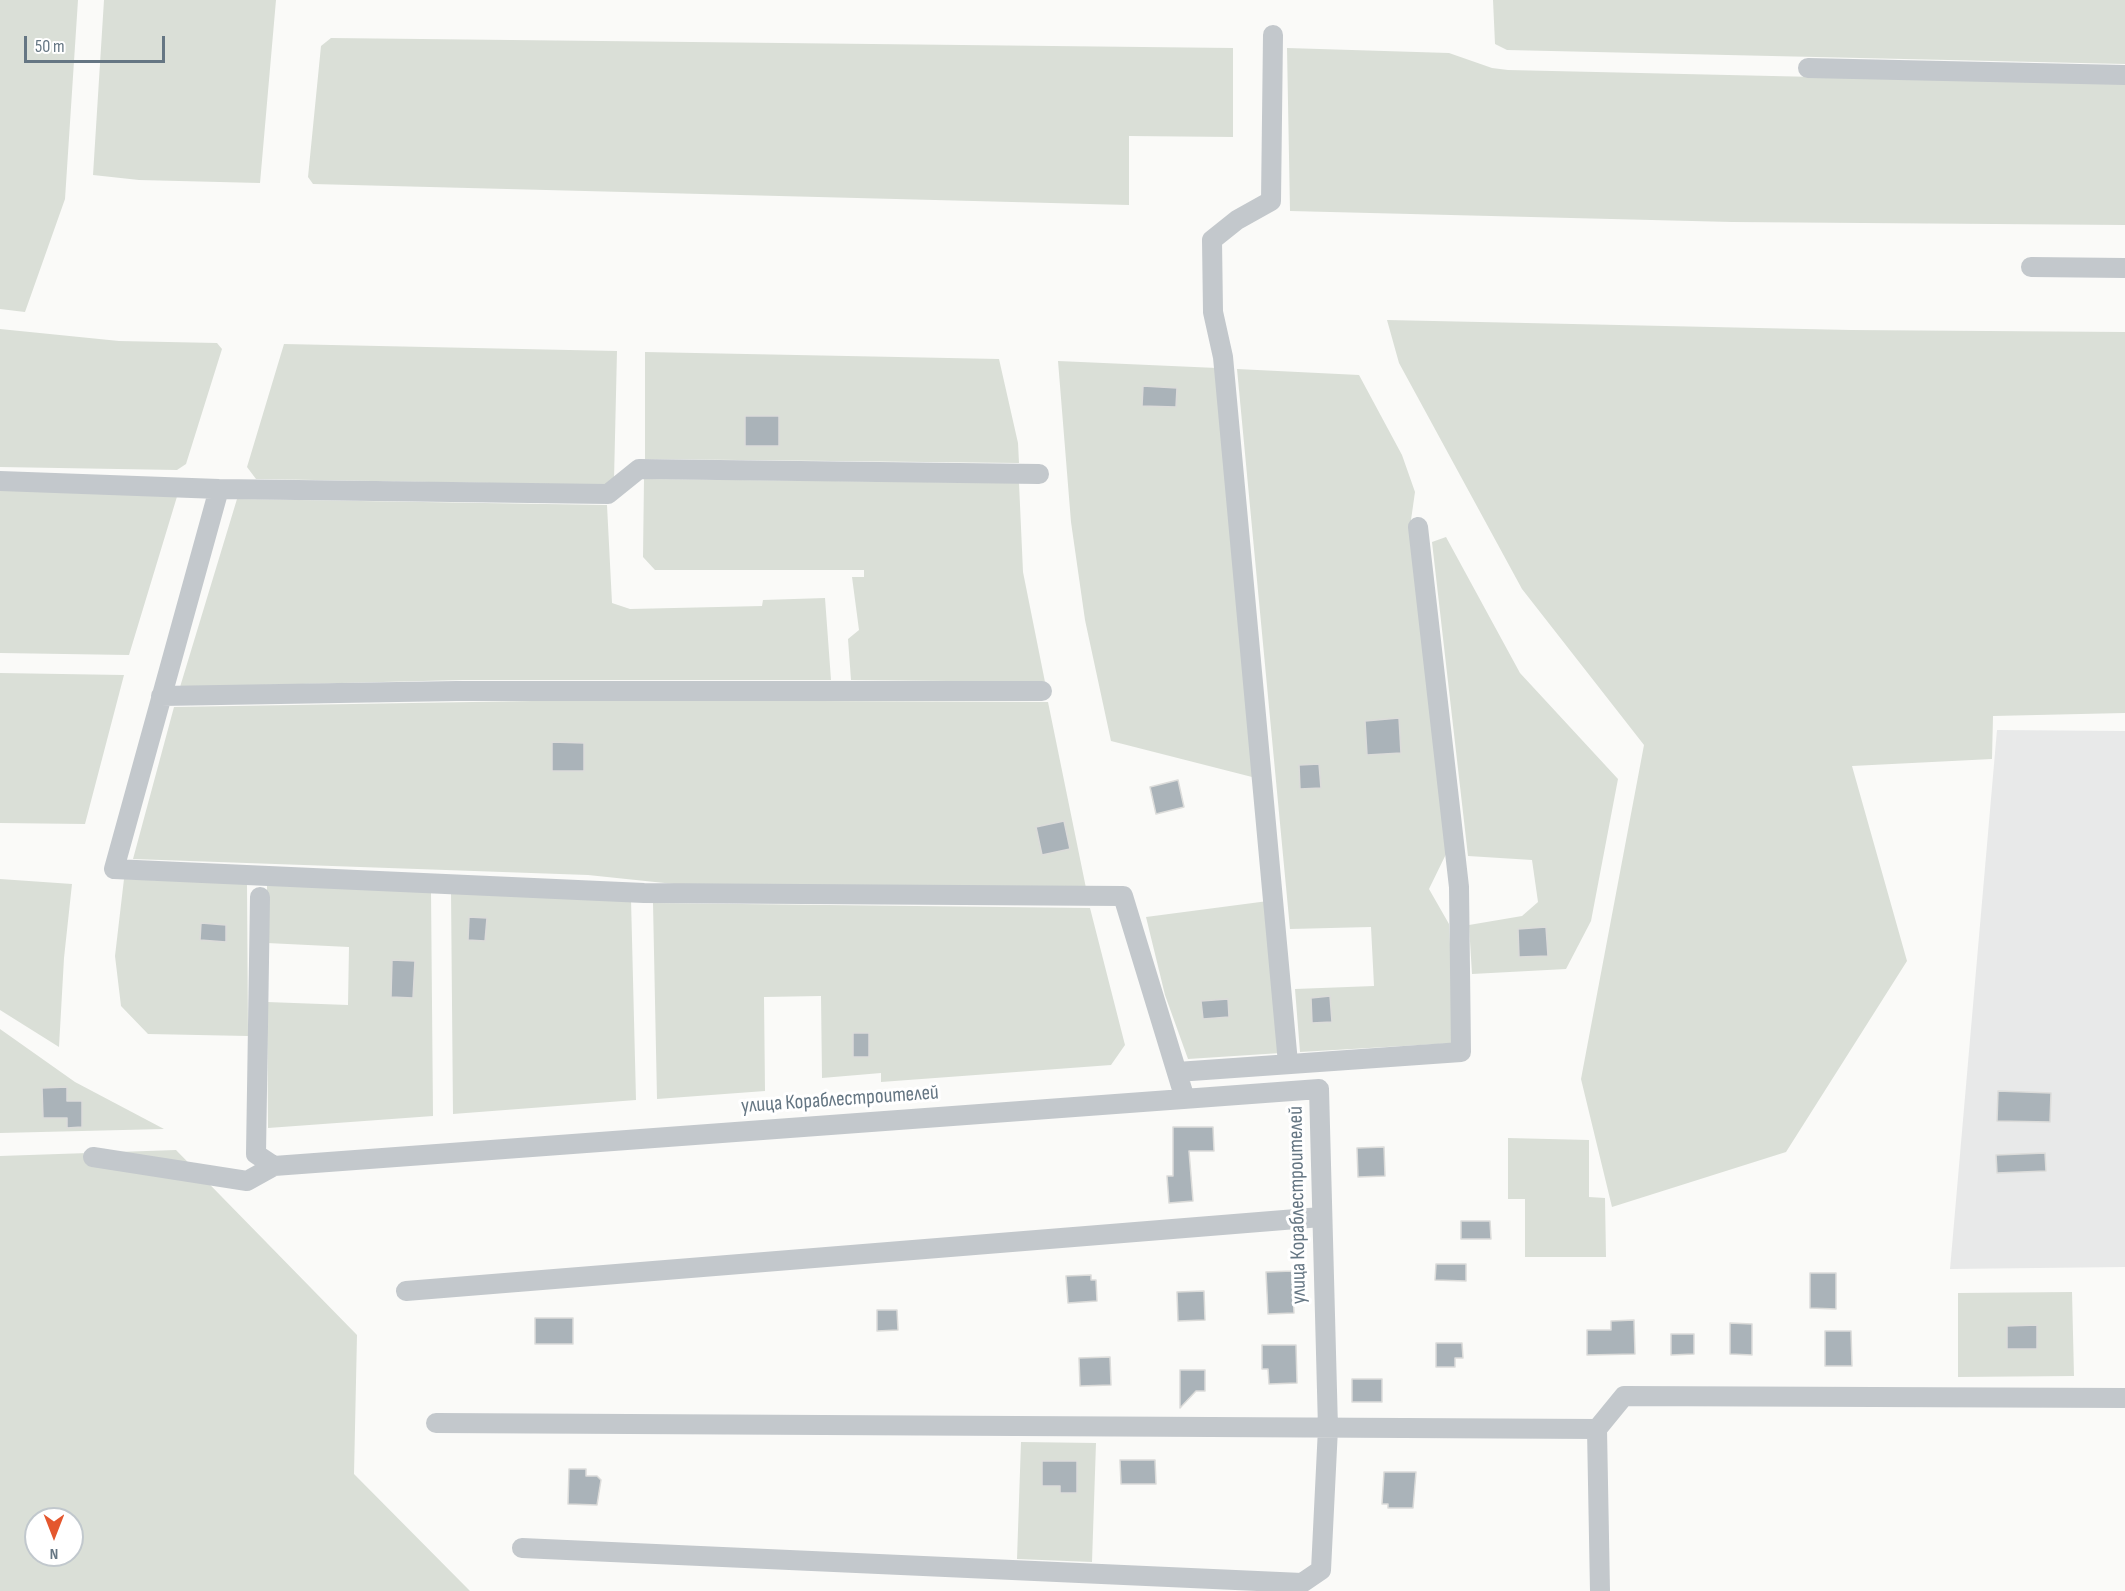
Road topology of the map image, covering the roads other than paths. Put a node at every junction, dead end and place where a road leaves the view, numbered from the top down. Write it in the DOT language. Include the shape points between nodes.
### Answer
graph roads {
  1 [pos="1273,35"];
  2 [pos="1808,68"];
  3 [pos="2125,75"];
  4 [pos="2031,267"];
  5 [pos="2125,268"];
  6 [pos="1038,474"];
  7 [pos="0,480"];
  8 [pos="219,489"];
  9 [pos="1418,527"];
  10 [pos="1042,691"];
  11 [pos="161,696"];
  12 [pos="261,897"];
  13 [pos="1288,1063"];
  14 [pos="1177,1072"];
  15 [pos="1185,1099"];
  16 [pos="93,1157"];
  17 [pos="274,1166"];
  18 [pos="1321,1217"];
  19 [pos="406,1291"];
  20 [pos="2125,1398"];
  21 [pos="436,1423"];
  22 [pos="1328,1428"];
  23 [pos="1597,1429"];
  24 [pos="522,1548"];
  25 [pos="1600,1591"];
  1 -- 13 [label="street" via="1271,201 1237,219 1212,240 1213,312 1225,369"];
  2 -- 3 [label="street"];
  4 -- 5 [label="street"];
  6 -- 8 [label="street" via="639,469 608,494"];
  7 -- 8 [label="street"];
  8 -- 11 [label="street"];
  9 -- 13 [label="street" via="1459,887 1461,1052"];
  10 -- 11 [label="street" via="457,691"];
  11 -- 14 [label="street" via="114,869 644,892 1123,896"];
  12 -- 17 [label="street" via="256,1154"];
  13 -- 14 [label="street"];
  14 -- 15 [label="street"];
  15 -- 17 [label="street, улица Кораблестроителей"];
  15 -- 18 [label="street, улица Кораблестроителей" via="1319,1089"];
  16 -- 17 [label="street, улица Кораблестроителей" via="247,1181"];
  18 -- 19 [label="street"];
  18 -- 22 [label="street, улица Кораблестроителей"];
  20 -- 23 [label="street" via="1624,1396"];
  21 -- 22 [label="street"];
  22 -- 23 [label="street"];
  22 -- 24 [label="street, улица Кораблестроителей" via="1321,1570 1302,1583"];
  23 -- 25 [label="street"];
}
